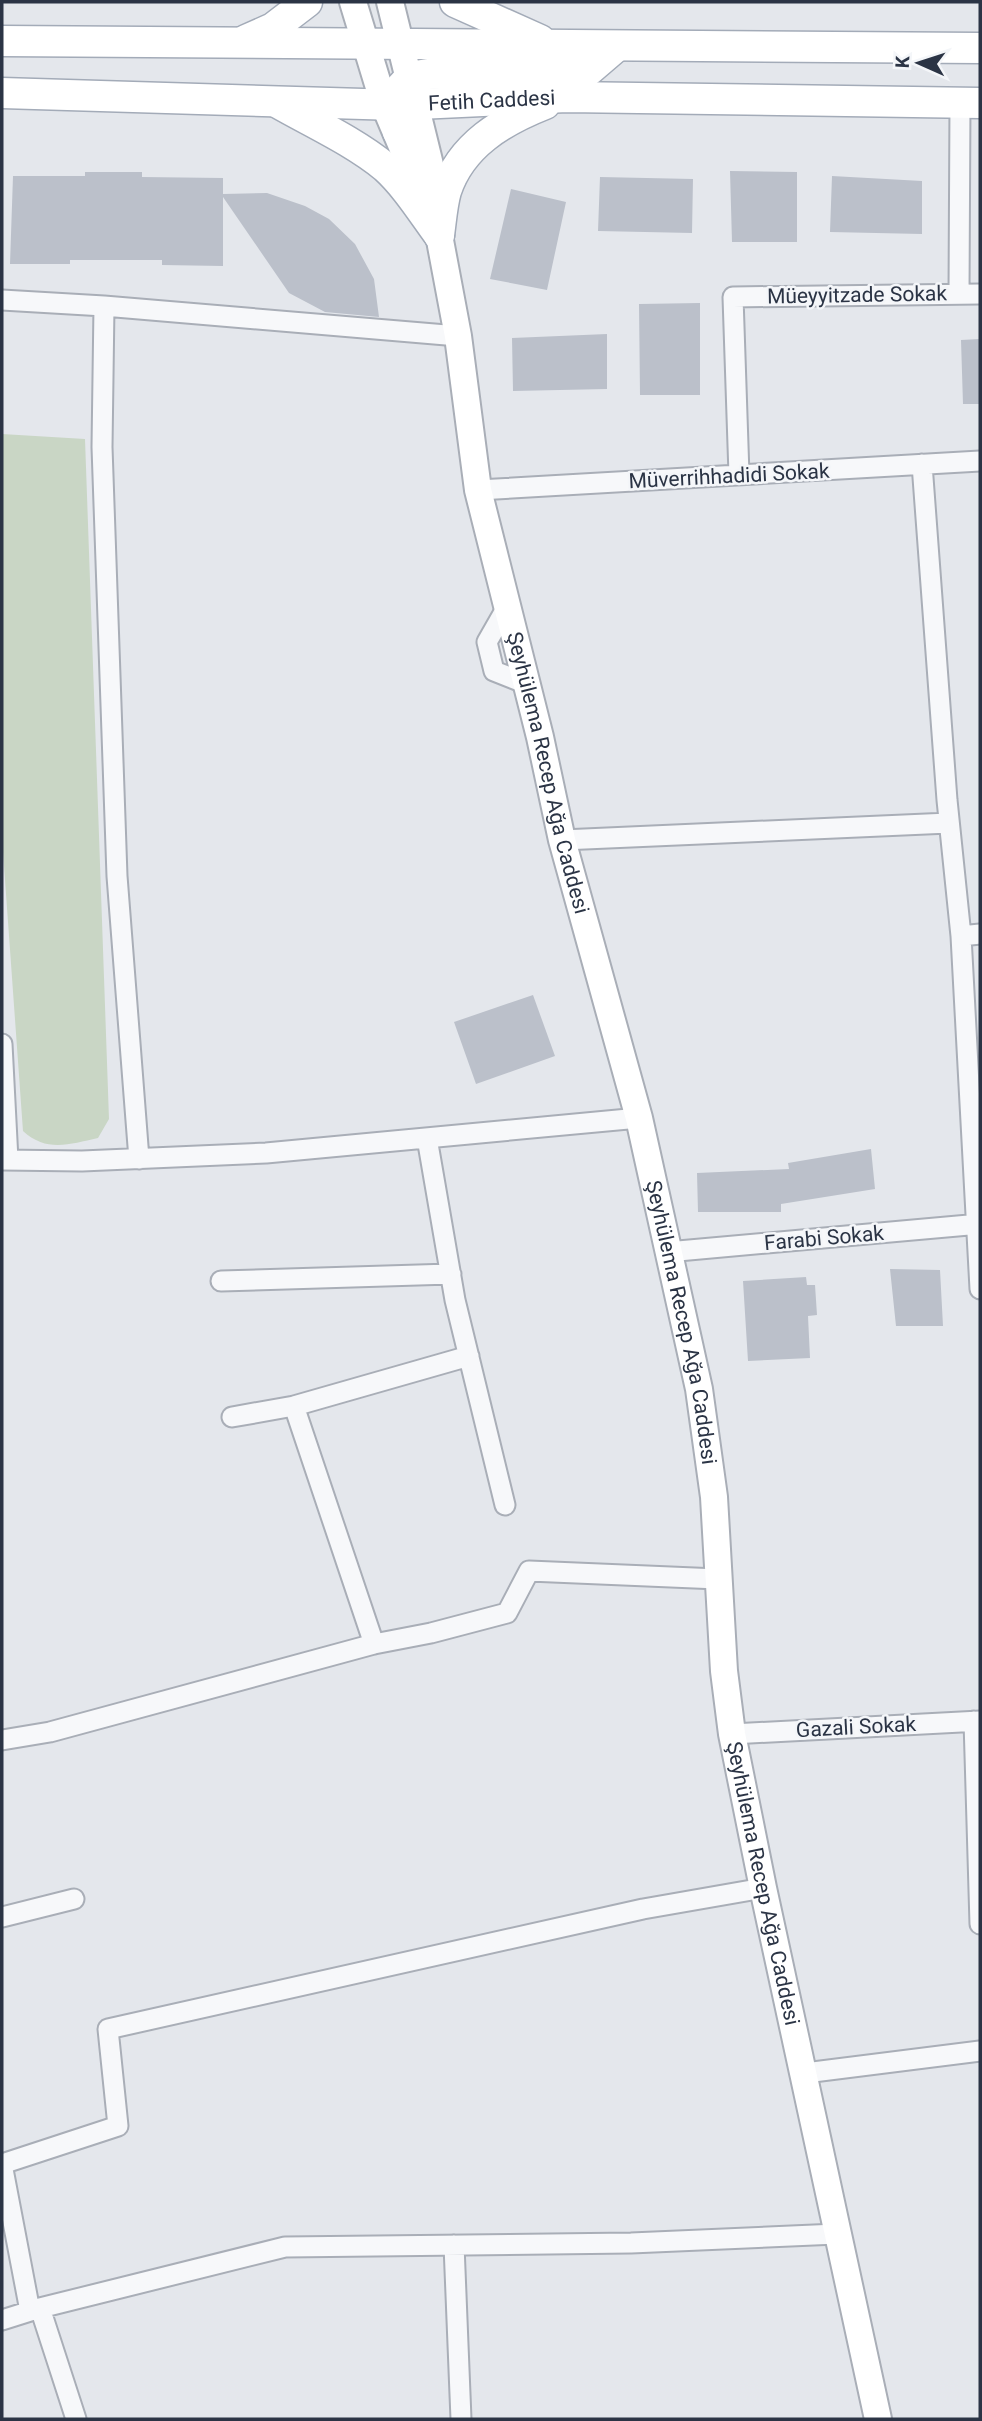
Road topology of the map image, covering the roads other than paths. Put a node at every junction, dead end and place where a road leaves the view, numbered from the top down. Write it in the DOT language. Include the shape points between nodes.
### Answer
graph roads {
  1 [pos="307,2"];
  2 [pos="353,2"];
  3 [pos="390,2"];
  4 [pos="455,2"];
  5 [pos="2,41"];
  6 [pos="239,43"];
  7 [pos="363,43"];
  8 [pos="401,43"];
  9 [pos="554,45"];
  10 [pos="617,46"];
  11 [pos="980,48"];
  12 [pos="2,93"];
  13 [pos="171,97"];
  14 [pos="567,97"];
  15 [pos="397,100"];
  16 [pos="274,101"];
  17 [pos="970,103"];
  18 [pos="439,235"];
  19 [pos="959,294"];
  20 [pos="980,294"];
  21 [pos="2,300"];
  22 [pos="104,306"];
  23 [pos="458,336"];
  24 [pos="980,461"];
  25 [pos="922,464"];
  26 [pos="739,475"];
  27 [pos="478,490"];
  28 [pos="949,822"];
  29 [pos="562,841"];
  30 [pos="970,935"];
  31 [pos="2,1044"];
  32 [pos="639,1118"];
  33 [pos="427,1138"];
  34 [pos="139,1159"];
  35 [pos="5,1160"];
  36 [pos="979,1224"];
  37 [pos="667,1252"];
  38 [pos="451,1275"];
  39 [pos="221,1281"];
  40 [pos="980,1289"];
  41 [pos="469,1356"];
  42 [pos="294,1406"];
  43 [pos="232,1417"];
  44 [pos="505,1506"];
  45 [pos="718,1579"];
  46 [pos="374,1644"];
  47 [pos="977,1721"];
  48 [pos="732,1734"];
  49 [pos="2,1740"];
  50 [pos="763,1888"];
  51 [pos="74,1899"];
  52 [pos="980,1899"];
  53 [pos="2,1917"];
  54 [pos="980,1924"];
  55 [pos="980,2052"];
  56 [pos="804,2073"];
  57 [pos="2,2164"];
  58 [pos="837,2234"];
  59 [pos="454,2245"];
  60 [pos="35,2309"];
  61 [pos="2,2320"];
  62 [pos="76,2419"];
  63 [pos="461,2419"];
  64 [pos="878,2419"];
  1 -- 6 [label="main road" via="273,28"];
  2 -- 7 [label="street, Şeyhülema Recep Ağa Caddesi"];
  3 -- 8 [label="street"];
  4 -- 9 [label="main road"];
  5 -- 6 [label="main road"];
  6 -- 7 [label="main road"];
  7 -- 8 [label="main road"];
  7 -- 15 [label="street, Şeyhülema Recep Ağa Caddesi"];
  8 -- 9 [label="main road"];
  8 -- 15 [label="main road" via="391,72"];
  9 -- 10 [label="main road"];
  10 -- 11 [label="main road"];
  10 -- 15 [label="main road" via="589,70 428,74"];
  12 -- 13 [label="main road, Fetih Caddesi"];
  13 -- 15 [label="main road" via="220,88 359,86"];
  13 -- 16 [label="main road, Fetih Caddesi"];
  14 -- 15 [label="main road, Fetih Caddesi"];
  14 -- 17 [label="main road, Fetih Caddesi"];
  14 -- 18 [label="main road" via="526,111 489,131 460,160 446,192"];
  15 -- 16 [label="main road, Fetih Caddesi"];
  15 -- 18 [label="street, Şeyhülema Recep Ağa Caddesi" via="433,177"];
  16 -- 18 [label="main road" via="385,168"];
  17 -- 19 [label="street"];
  18 -- 23 [label="street, Şeyhülema Recep Ağa Caddesi"];
  19 -- 20 [label="street, Müeyyitzade Sokak"];
  19 -- 26 [label="street, Müeyyitzade Sokak" via="733,297"];
  21 -- 22 [label="street"];
  22 -- 23 [label="street"];
  22 -- 34 [label="street" via="102,447 117,876"];
  23 -- 27 [label="street, Şeyhülema Recep Ağa Caddesi"];
  24 -- 25 [label="street, Müverrihhadidi Sokak"];
  25 -- 26 [label="street, Müverrihhadidi Sokak"];
  25 -- 28 [label="street"];
  26 -- 27 [label="street, Müverrihhadidi Sokak"];
  27 -- 29 [label="street, Şeyhülema Recep Ağa Caddesi"];
  28 -- 29 [label="street"];
  28 -- 30 [label="street"];
  29 -- 32 [label="street, Şeyhülema Recep Ağa Caddesi"];
  30 -- 36 [label="street"];
  31 -- 35 [label="street"];
  32 -- 33 [label="street"];
  32 -- 37 [label="street, Şeyhülema Recep Ağa Caddesi"];
  33 -- 34 [label="street"];
  33 -- 38 [label="street"];
  34 -- 35 [label="street"];
  36 -- 37 [label="street, Farabi Sokak"];
  36 -- 40 [label="street"];
  37 -- 45 [label="street, Şeyhülema Recep Ağa Caddesi" via="708,1442"];
  38 -- 39 [label="street"];
  38 -- 41 [label="street"];
  41 -- 42 [label="street"];
  41 -- 44 [label="street"];
  42 -- 43 [label="street"];
  42 -- 46 [label="street"];
  45 -- 46 [label="street" via="528,1571 507,1613"];
  45 -- 48 [label="street, Şeyhülema Recep Ağa Caddesi"];
  46 -- 49 [label="street" via="50,1732"];
  47 -- 48 [label="street, Gazali Sokak"];
  47 -- 52 [label="street"];
  48 -- 50 [label="street, Şeyhülema Recep Ağa Caddesi"];
  50 -- 56 [label="street, Şeyhülema Recep Ağa Caddesi"];
  50 -- 57 [label="street" via="643,1909 108,2029 118,2126"];
  51 -- 53 [label="street"];
  52 -- 54 [label="street"];
  55 -- 56 [label="street"];
  56 -- 58 [label="street, Şeyhülema Recep Ağa Caddesi"];
  57 -- 60 [label="street"];
  58 -- 59 [label="street"];
  58 -- 64 [label="street, Şeyhülema Recep Ağa Caddesi"];
  59 -- 60 [label="street" via="285,2247"];
  59 -- 63 [label="street"];
  60 -- 61 [label="street"];
  60 -- 62 [label="street"];
}
